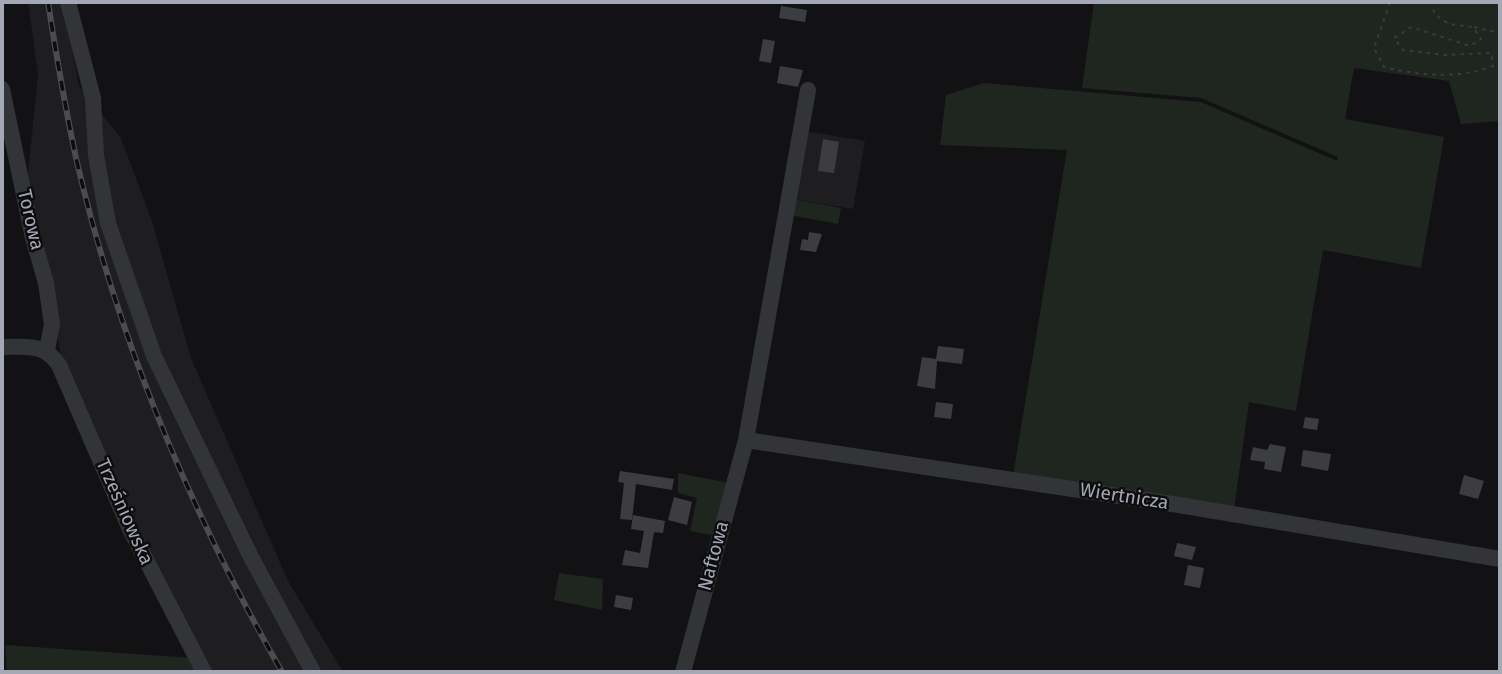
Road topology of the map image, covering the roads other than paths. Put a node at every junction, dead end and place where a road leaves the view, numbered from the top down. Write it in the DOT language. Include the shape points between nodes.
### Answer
graph roads {
  1 [pos="68,2"];
  2 [pos="2,89"];
  3 [pos="808,90"];
  4 [pos="2,347"];
  5 [pos="47,350"];
  6 [pos="746,440"];
  7 [pos="1500,559"];
  8 [pos="204,672"];
  9 [pos="313,672"];
  10 [pos="683,672"];
  1 -- 9 [label="street" via="93,98 96,155 108,223 154,356 250,555"];
  2 -- 5 [label="street, Torowa" via="46,283 52,324"];
  3 -- 6 [label="street, Naftowa"];
  4 -- 5 [label="street"];
  5 -- 8 [label="street, Trześniowska" via="60,365 130,529"];
  6 -- 7 [label="street, Wiertnicza"];
  6 -- 10 [label="street, Naftowa"];
}
